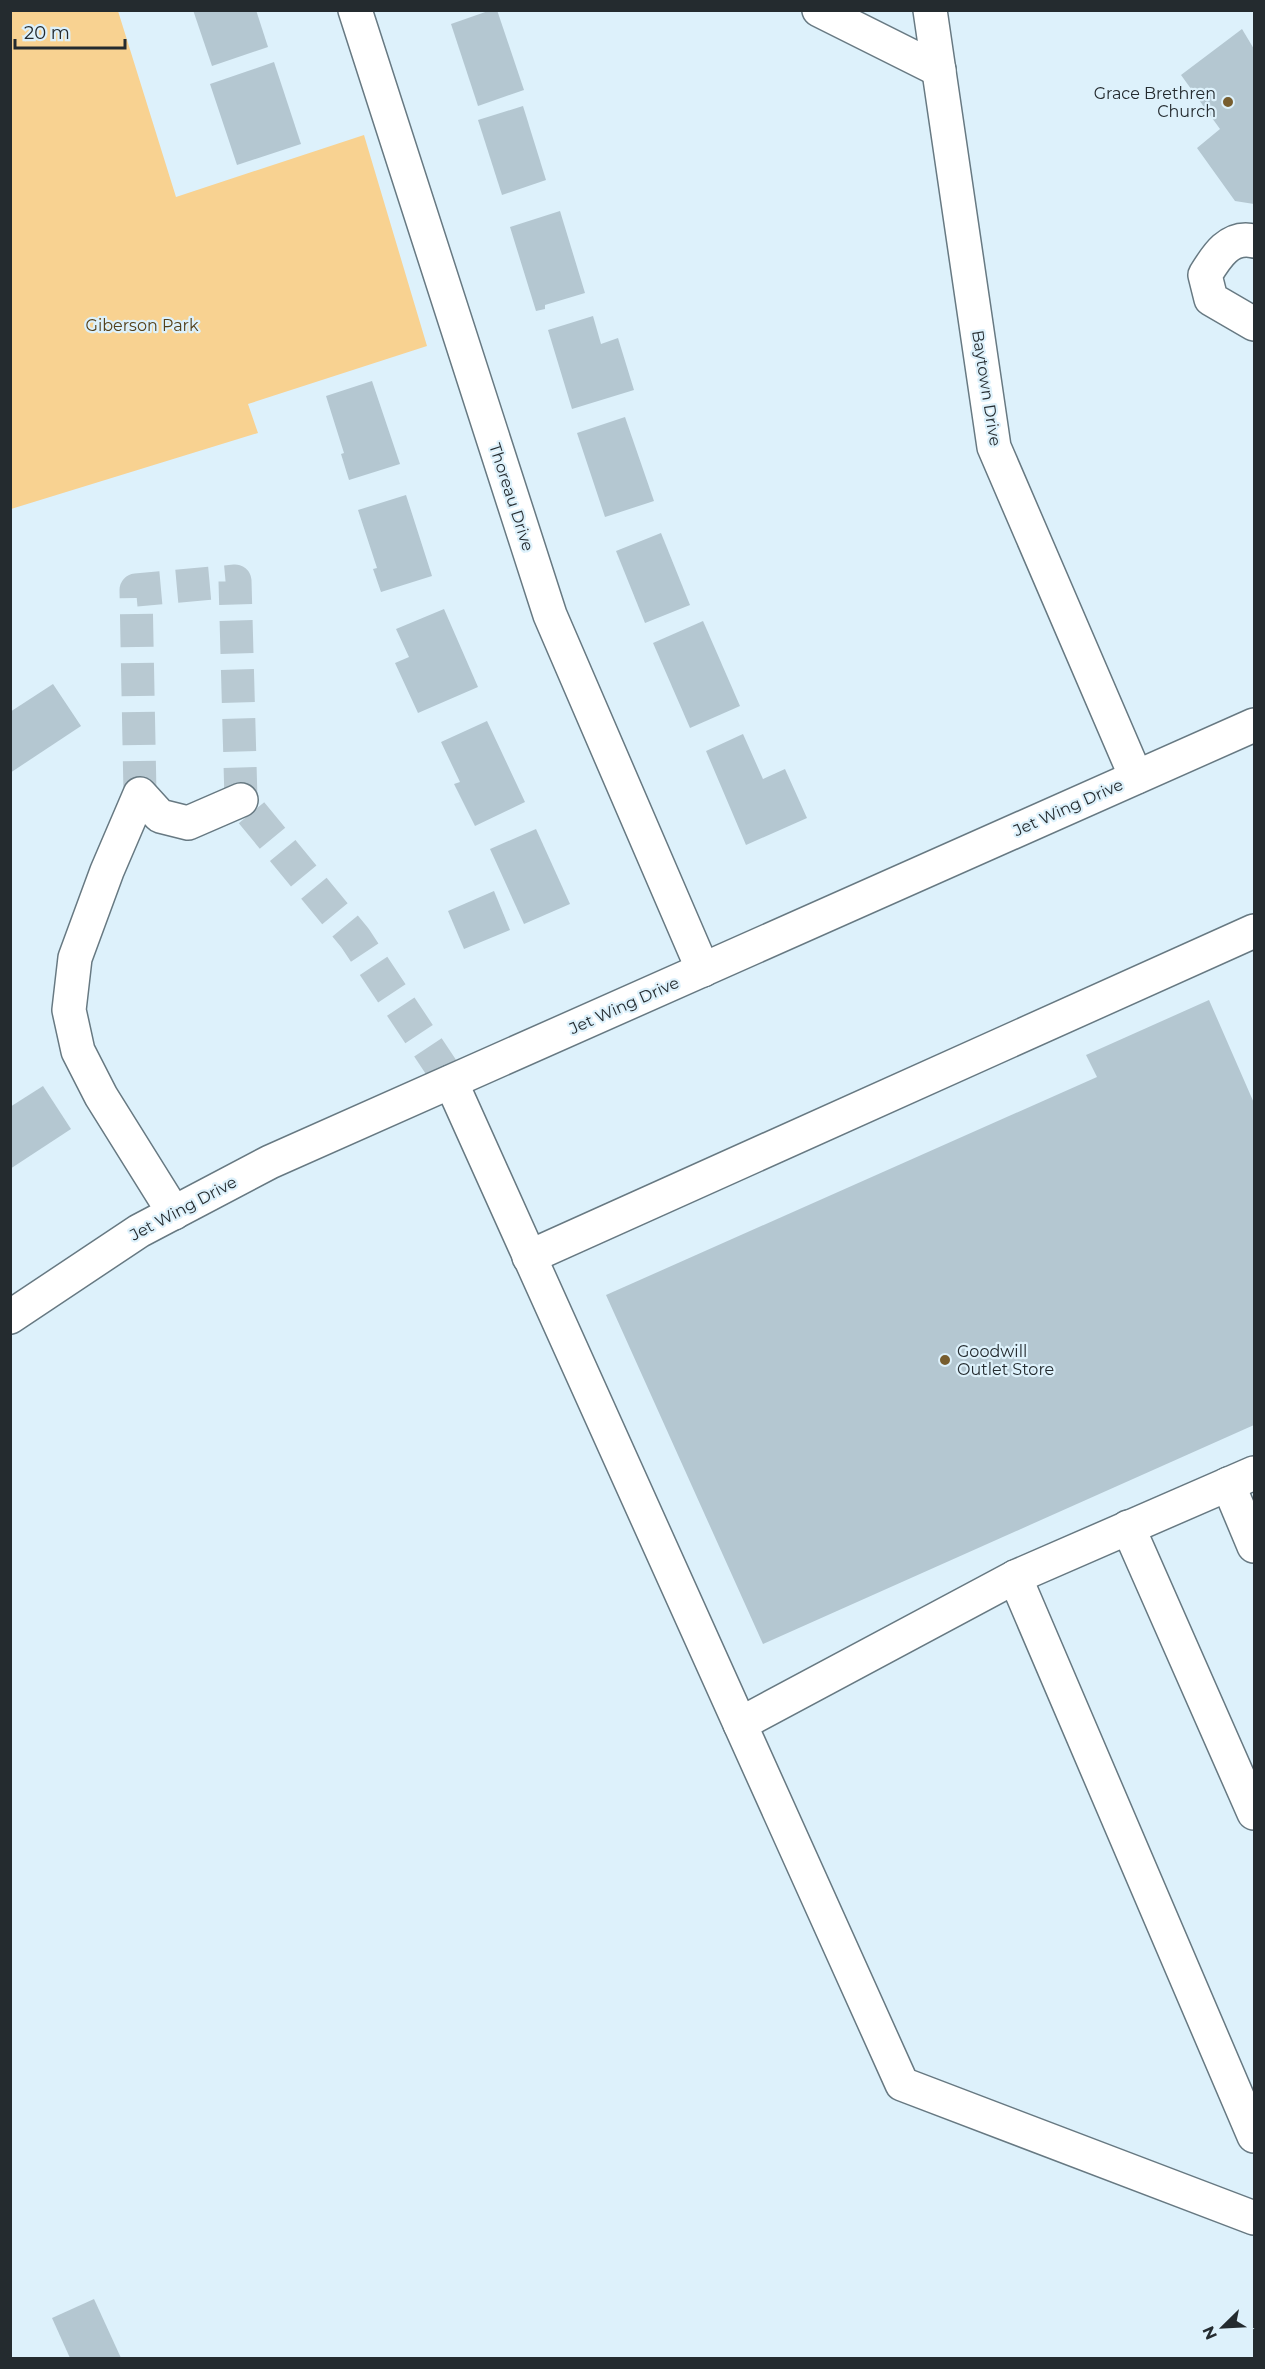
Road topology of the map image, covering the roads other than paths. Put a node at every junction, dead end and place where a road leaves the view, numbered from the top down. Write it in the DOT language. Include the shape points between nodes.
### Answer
graph roads {
  1 [pos="355,10"];
  2 [pos="819,10"];
  3 [pos="930,10"];
  4 [pos="939,70"];
  5 [pos="1254,241"];
  6 [pos="1254,324"];
  7 [pos="1254,725"];
  8 [pos="1136,777"];
  9 [pos="240,800"];
  10 [pos="1254,931"];
  11 [pos="703,970"];
  12 [pos="451,1082"];
  13 [pos="174,1213"];
  14 [pos="529,1257"];
  15 [pos="10,1317"];
  16 [pos="1241,1479"];
  17 [pos="1128,1527"];
  18 [pos="1254,1546"];
  19 [pos="1015,1577"];
  20 [pos="740,1724"];
  21 [pos="1254,1813"];
  22 [pos="1254,2136"];
  23 [pos="1254,2218"];
  1 -- 11 [label="street, Thoreau Drive" via="550,615"];
  2 -- 4 [label="street"];
  3 -- 4 [label="street, Baytown Drive"];
  4 -- 8 [label="street, Baytown Drive" via="994,447"];
  5 -- 6 [label="street" via="1245,239 1220,250 1205,275 1211,299"];
  7 -- 8 [label="street, Jet Wing Drive"];
  8 -- 11 [label="street, Jet Wing Drive"];
  9 -- 13 [label="street" via="188,823 160,816 140,794 75,958 69,1010 78,1051 100,1096"];
  10 -- 14 [label="street"];
  11 -- 12 [label="street, Jet Wing Drive"];
  12 -- 13 [label="street, Jet Wing Drive" via="270,1162"];
  12 -- 14 [label="street"];
  13 -- 15 [label="street, Jet Wing Drive" via="139,1231"];
  14 -- 20 [label="street"];
  16 -- 17 [label="street"];
  16 -- 18 [label="street"];
  17 -- 19 [label="street"];
  17 -- 21 [label="street"];
  19 -- 20 [label="street"];
  19 -- 22 [label="street"];
  20 -- 23 [label="street" via="902,2084"];
}
